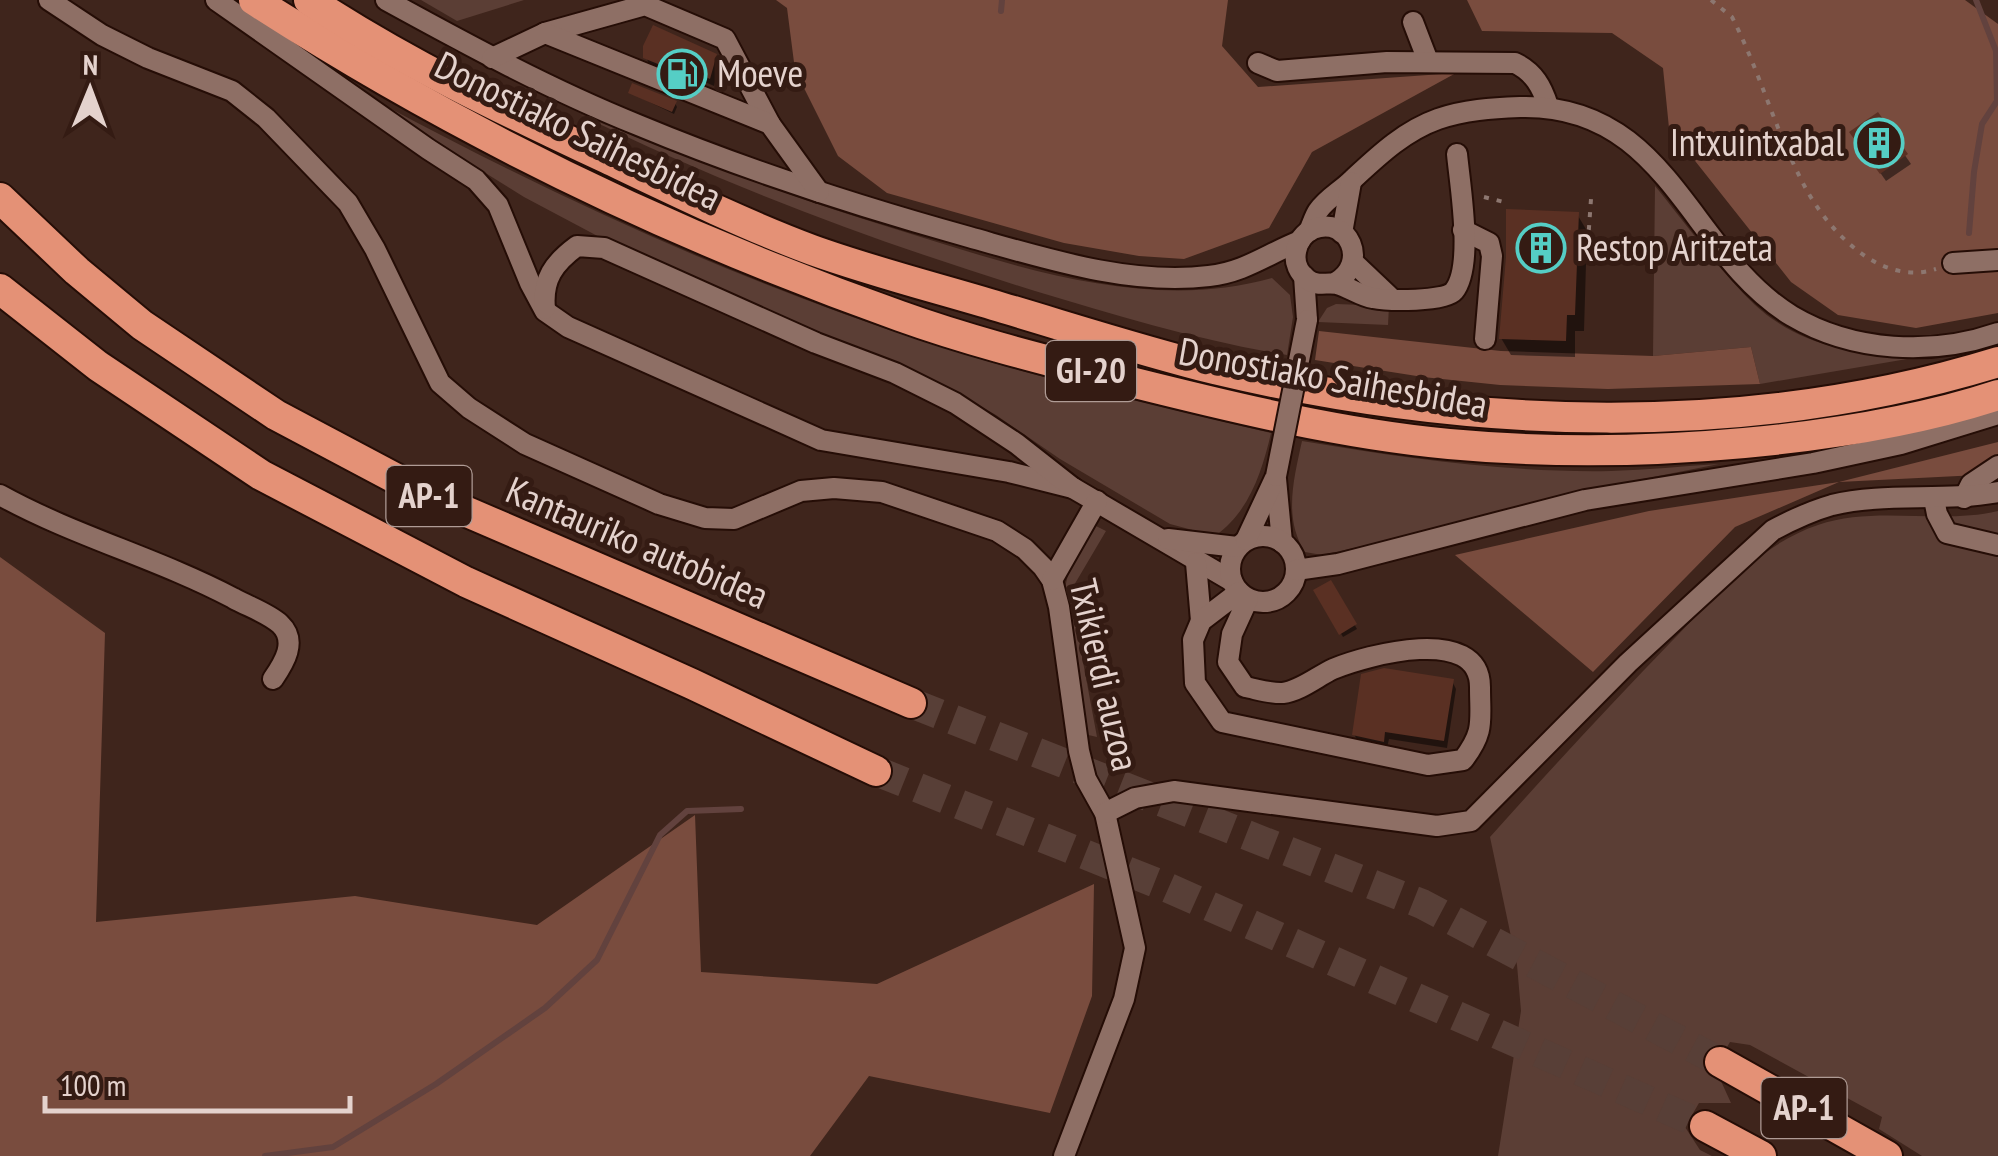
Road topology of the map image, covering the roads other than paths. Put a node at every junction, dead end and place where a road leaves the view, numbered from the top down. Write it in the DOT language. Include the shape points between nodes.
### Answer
graph roads {
  1 [pos="48,0"];
  2 [pos="216,0"];
  3 [pos="254,0"];
  4 [pos="309,0"];
  5 [pos="386,0"];
  6 [pos="1413,22"];
  7 [pos="545,34"];
  8 [pos="492,58"];
  9 [pos="1428,61"];
  10 [pos="1258,62"];
  11 [pos="1534,78"];
  12 [pos="1548,106"];
  13 [pos="1517,107"];
  14 [pos="770,124"];
  15 [pos="1457,154"];
  16 [pos="1351,182"];
  17 [pos="819,192"];
  18 [pos="0,198"];
  19 [pos="1463,230"];
  20 [pos="1342,233"];
  21 [pos="1304,236"];
  22 [pos="1998,260"];
  23 [pos="1353,262"];
  24 [pos="1953,263"];
  25 [pos="1253,266"];
  26 [pos="1301,272"];
  27 [pos="1332,284"];
  28 [pos="0,289"];
  29 [pos="1391,298"];
  30 [pos="546,311"];
  31 [pos="1307,320"];
  32 [pos="1998,333"];
  33 [pos="1485,338"];
  34 [pos="1998,362"];
  35 [pos="1998,395"];
  36 [pos="1998,414"];
  37 [pos="1998,466"];
  38 [pos="1276,476"];
  39 [pos="1074,488"];
  40 [pos="1998,492"];
  41 [pos="0,495"];
  42 [pos="1964,498"];
  43 [pos="1934,500"];
  44 [pos="1097,502"];
  45 [pos="1161,538"];
  46 [pos="1282,542"];
  47 [pos="1241,544"];
  48 [pos="1998,545"];
  49 [pos="1196,563"];
  50 [pos="1296,570"];
  51 [pos="1052,580"];
  52 [pos="1240,591"];
  53 [pos="1201,621"];
  54 [pos="273,678"];
  55 [pos="911,703"];
  56 [pos="876,771"];
  57 [pos="1105,812"];
  58 [pos="1720,1062"];
  59 [pos="1705,1126"];
  60 [pos="1064,1156"];
  61 [pos="1761,1156"];
  62 [pos="1886,1156"];
  1 -- 51 [label="street, Txikierdi auzoa" via="148,58 232,91 266,118 348,203 440,383 525,444 706,518 734,519 801,491 882,492 998,531"];
  2 -- 30 [label="street" via="476,180 498,205"];
  3 -- 35 [label="highway, Donostiako Saihesbidea / GI-20" via="329,49 630,206 903,318 1215,403 1447,444 1567,450 1792,439 1899,422"];
  4 -- 34 [label="highway, Donostiako Saihesbidea / GI-20" via="557,136 812,250 1214,369 1448,409 1672,417 1788,408"];
  5 -- 8 [label="street"];
  6 -- 9 [label="street"];
  7 -- 8 [label="street"];
  7 -- 14 [label="street"];
  7 -- 14 [label="street" via="645,5 726,39"];
  8 -- 17 [label="street" via="636,125"];
  9 -- 10 [label="street" via="1278,71"];
  9 -- 11 [label="street" via="1515,63"];
  11 -- 12 [label="street"];
  11 -- 13 [label="street"];
  12 -- 13 [label="street"];
  12 -- 32 [label="street" via="1596,120 1640,152 1758,290 1792,316 1877,346 1931,346"];
  13 -- 16 [label="street" via="1424,124"];
  14 -- 17 [label="street"];
  15 -- 19 [label="street"];
  16 -- 20 [label="street"];
  16 -- 21 [label="street" via="1318,210"];
  17 -- 25 [label="street" via="1110,270 1170,278"];
  18 -- 55 [label="highway, Kantauriko autobidea / AP-1" via="142,324 276,415 422,493"];
  19 -- 29 [label="street" via="1460,281 1453,293"];
  19 -- 33 [label="street" via="1489,243 1492,256"];
  20 -- 21 [label="street" via="1328,227"];
  20 -- 23 [label="street"];
  21 -- 25 [label="street"];
  21 -- 26 [label="street" via="1295,257"];
  22 -- 24 [label="street"];
  23 -- 27 [label="street"];
  23 -- 29 [label="street"];
  25 -- 26 [label="street"];
  26 -- 27 [label="street" via="1315,284"];
  26 -- 31 [label="street"];
  27 -- 29 [label="street"];
  27 -- 31 [label="street"];
  28 -- 56 [label="highway, AP-1" via="98,366 262,475 466,582"];
  30 -- 39 [label="street" via="568,327 820,432"];
  30 -- 39 [label="street" via="545,283 556,262 577,246 604,248 956,403"];
  31 -- 38 [label="street, bridge"];
  36 -- 50 [label="street" via="1901,444 1585,500"];
  37 -- 42 [label="street" via="1970,484"];
  38 -- 46 [label="street"];
  38 -- 47 [label="street"];
  39 -- 44 [label="street"];
  40 -- 42 [label="street, Txikierdi auzoa"];
  41 -- 54 [label="street" via="194,578 282,625 289,642 286,660"];
  42 -- 43 [label="street, Txikierdi auzoa"];
  43 -- 48 [label="street" via="1948,533"];
  43 -- 57 [label="street, Txikierdi auzoa" via="1860,500 1774,530 1628,662 1471,821 1437,826 1174,792 1135,798"];
  44 -- 45 [label="street"];
  44 -- 51 [label="street"];
  45 -- 47 [label="street"];
  45 -- 49 [label="street"];
  46 -- 47 [label="street" via="1268,536"];
  46 -- 50 [label="street"];
  47 -- 52 [label="street" via="1229,568"];
  49 -- 52 [label="street"];
  49 -- 53 [label="street"];
  50 -- 52 [label="street" via="1286,593 1274,600 1261,602"];
  51 -- 57 [label="street, Txikierdi auzoa" via="1079,751"];
  52 -- 53 [label="street"];
  52 -- 53 [label="street" via="1228,662 1245,688 1284,693 1335,668 1400,650 1454,650 1472,662 1480,679 1480,738 1463,760 1428,765 1222,722 1195,683 1193,640"];
  57 -- 60 [label="street" via="1135,948 1124,1000"];
  58 -- 62 [label="highway, AP-1"];
  59 -- 61 [label="highway, AP-1"];
}
